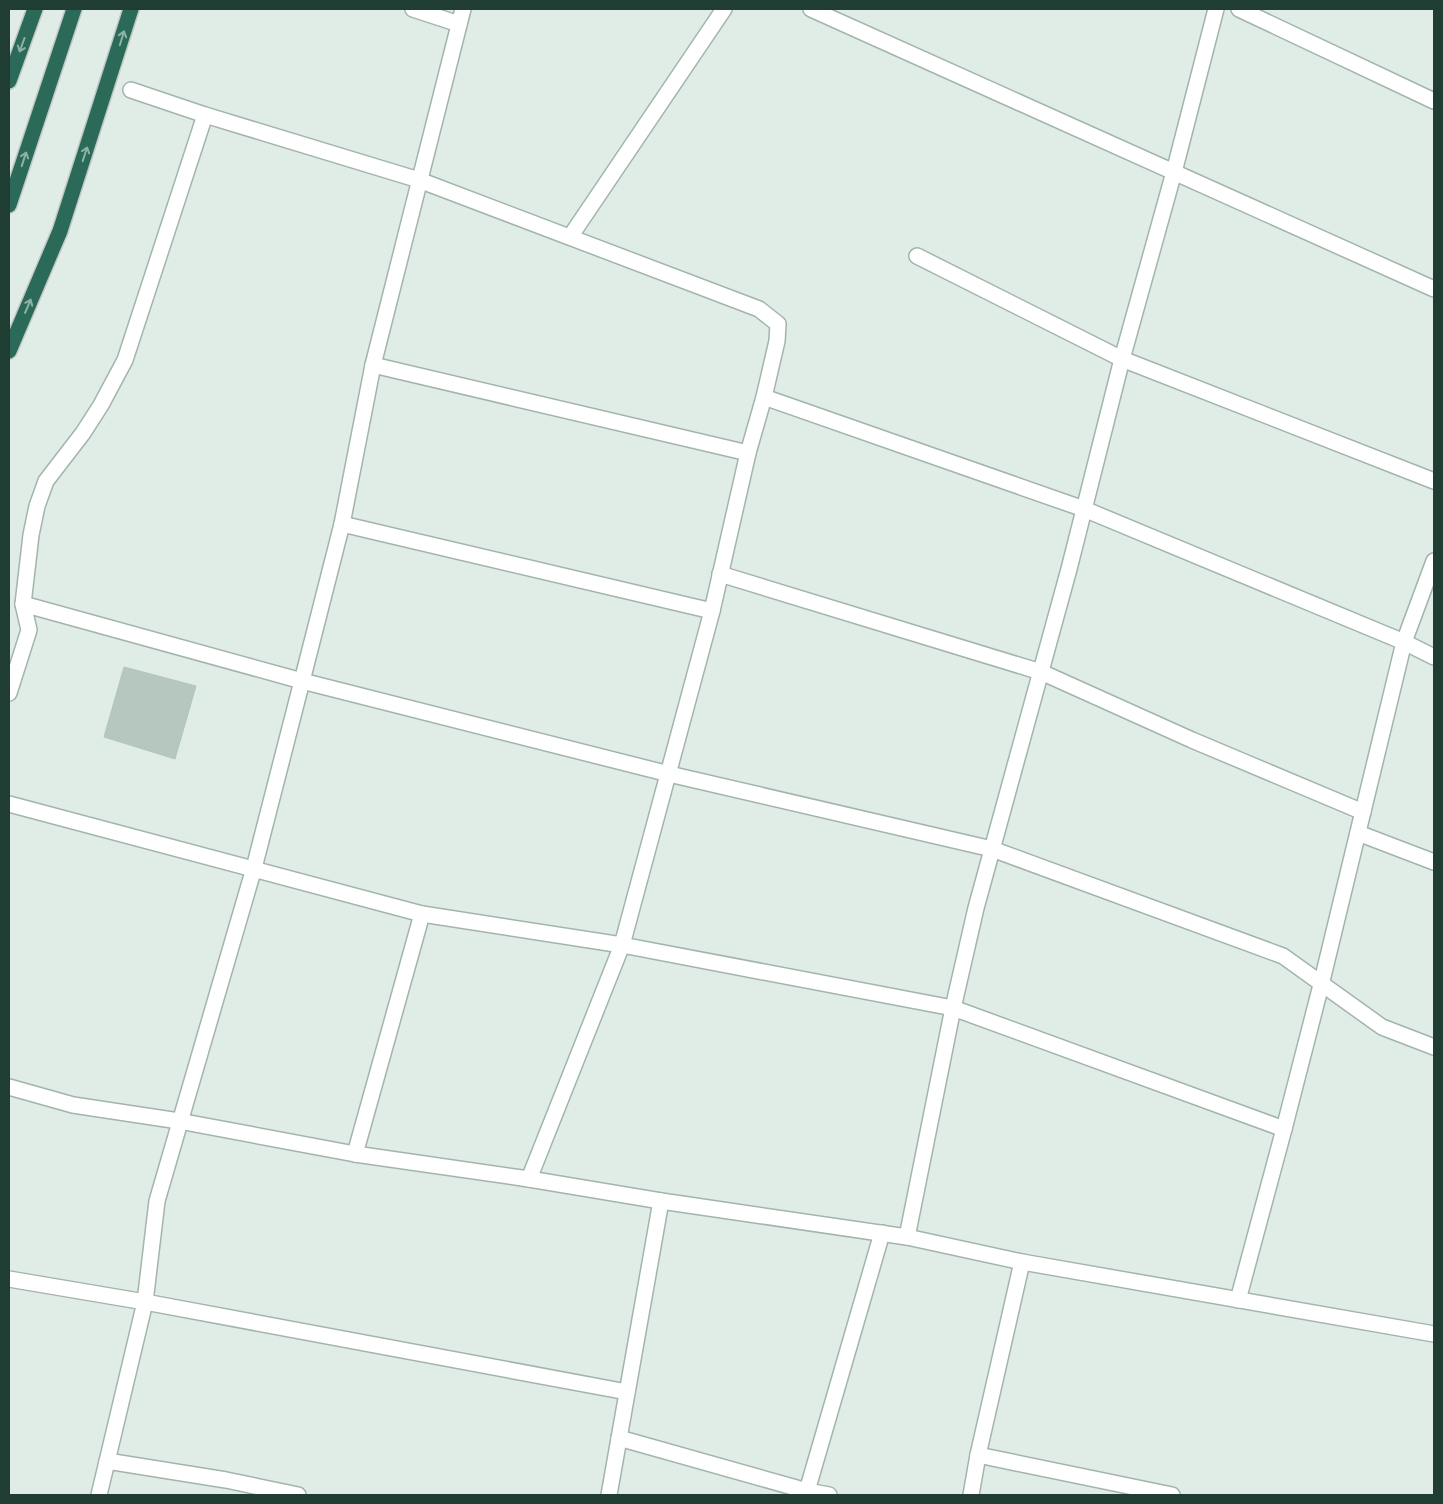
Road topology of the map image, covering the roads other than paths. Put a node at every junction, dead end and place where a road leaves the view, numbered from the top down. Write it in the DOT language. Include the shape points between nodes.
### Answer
graph roads {
  1 [pos="35,9"];
  2 [pos="74,9"];
  3 [pos="131,9"];
  4 [pos="413,9"];
  5 [pos="463,9"];
  6 [pos="724,9"];
  7 [pos="811,9"];
  8 [pos="1216,9"];
  9 [pos="1239,9"];
  10 [pos="459,24"];
  11 [pos="9,81"];
  12 [pos="131,90"];
  13 [pos="1434,101"];
  14 [pos="205,115"];
  15 [pos="1174,172"];
  16 [pos="419,180"];
  17 [pos="9,205"];
  18 [pos="570,237"];
  19 [pos="918,256"];
  20 [pos="1434,290"];
  21 [pos="9,351"];
  22 [pos="1122,359"];
  23 [pos="373,365"];
  24 [pos="764,397"];
  25 [pos="748,453"];
  26 [pos="1434,480"];
  27 [pos="1084,509"];
  28 [pos="342,524"];
  29 [pos="1434,561"];
  30 [pos="720,574"];
  31 [pos="23,604"];
  32 [pos="712,611"];
  33 [pos="1404,642"];
  34 [pos="1434,657"];
  35 [pos="1041,672"];
  36 [pos="302,681"];
  37 [pos="9,692"];
  38 [pos="670,774"];
  39 [pos="9,804"];
  40 [pos="1363,812"];
  41 [pos="1358,832"];
  42 [pos="992,849"];
  43 [pos="1434,862"];
  44 [pos="254,868"];
  45 [pos="422,914"];
  46 [pos="622,945"];
  47 [pos="1321,985"];
  48 [pos="953,1008"];
  49 [pos="1434,1047"];
  50 [pos="9,1087"];
  51 [pos="180,1121"];
  52 [pos="1284,1129"];
  53 [pos="355,1154"];
  54 [pos="529,1179"];
  55 [pos="660,1201"];
  56 [pos="882,1233"];
  57 [pos="907,1237"];
  58 [pos="1022,1262"];
  59 [pos="9,1279"];
  60 [pos="1238,1300"];
  61 [pos="145,1302"];
  62 [pos="1434,1334"];
  63 [pos="626,1392"];
  64 [pos="619,1438"];
  65 [pos="978,1454"];
  66 [pos="107,1461"];
  67 [pos="807,1491"];
  68 [pos="99,1495"];
  69 [pos="298,1495"];
  70 [pos="609,1495"];
  71 [pos="829,1495"];
  72 [pos="971,1495"];
  73 [pos="1172,1495"];
  1 -- 11 [label="highway, one-way"];
  17 -- 2 [label="highway, one-way"];
  21 -- 3 [label="highway, one-way" via="60,231"];
  4 -- 10 [label="street"];
  5 -- 10 [label="street"];
  6 -- 18 [label="street"];
  7 -- 15 [label="street"];
  8 -- 15 [label="street"];
  9 -- 13 [label="street"];
  10 -- 16 [label="street"];
  12 -- 14 [label="street"];
  14 -- 16 [label="street"];
  14 -- 31 [label="street" via="125,360 97,412 46,482 37,506"];
  15 -- 20 [label="street"];
  15 -- 22 [label="street"];
  16 -- 18 [label="street"];
  16 -- 23 [label="street"];
  18 -- 24 [label="street" via="759,309 778,324 778,341"];
  19 -- 22 [label="street"];
  22 -- 26 [label="street"];
  22 -- 27 [label="street"];
  23 -- 25 [label="street"];
  23 -- 28 [label="street"];
  24 -- 25 [label="street"];
  24 -- 27 [label="street"];
  25 -- 30 [label="street"];
  27 -- 33 [label="street"];
  27 -- 35 [label="street"];
  28 -- 32 [label="street"];
  28 -- 36 [label="street"];
  29 -- 33 [label="street"];
  30 -- 32 [label="street"];
  30 -- 35 [label="street"];
  31 -- 36 [label="street"];
  31 -- 37 [label="street" via="29,630"];
  32 -- 38 [label="street"];
  33 -- 34 [label="street"];
  33 -- 40 [label="street"];
  35 -- 40 [label="street"];
  35 -- 42 [label="street"];
  36 -- 38 [label="street"];
  36 -- 44 [label="street"];
  38 -- 42 [label="street"];
  38 -- 46 [label="street"];
  39 -- 44 [label="street"];
  40 -- 41 [label="street"];
  41 -- 43 [label="street"];
  41 -- 47 [label="street"];
  42 -- 47 [label="street" via="1283,956"];
  42 -- 48 [label="street"];
  44 -- 45 [label="street"];
  44 -- 51 [label="street"];
  45 -- 46 [label="street"];
  45 -- 53 [label="street"];
  46 -- 48 [label="street"];
  46 -- 54 [label="street"];
  47 -- 49 [label="street" via="1382,1027"];
  47 -- 52 [label="street"];
  48 -- 52 [label="street"];
  48 -- 57 [label="street"];
  50 -- 51 [label="street" via="73,1105"];
  51 -- 53 [label="street"];
  51 -- 61 [label="street" via="157,1201"];
  52 -- 60 [label="street"];
  53 -- 54 [label="street"];
  54 -- 55 [label="street"];
  55 -- 56 [label="street"];
  55 -- 63 [label="street"];
  56 -- 57 [label="street"];
  56 -- 67 [label="street"];
  57 -- 58 [label="street"];
  58 -- 60 [label="street"];
  58 -- 65 [label="street"];
  59 -- 61 [label="street"];
  60 -- 62 [label="street"];
  61 -- 63 [label="street"];
  61 -- 66 [label="street"];
  63 -- 64 [label="street"];
  64 -- 67 [label="street"];
  64 -- 70 [label="street"];
  65 -- 72 [label="street"];
  65 -- 73 [label="street"];
  66 -- 68 [label="street"];
  66 -- 69 [label="street"];
  67 -- 71 [label="street"];
}
